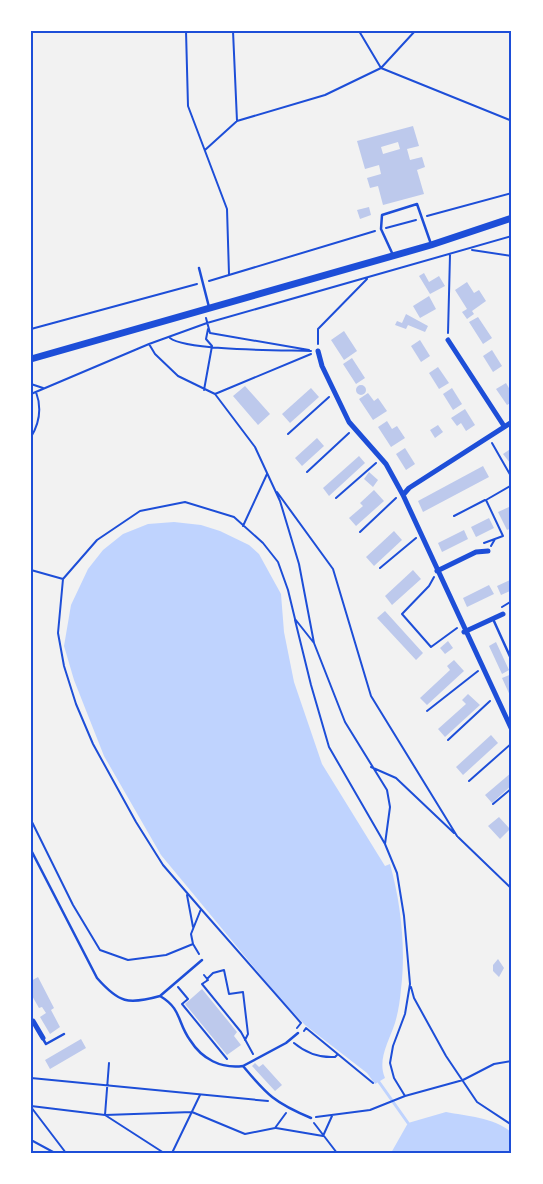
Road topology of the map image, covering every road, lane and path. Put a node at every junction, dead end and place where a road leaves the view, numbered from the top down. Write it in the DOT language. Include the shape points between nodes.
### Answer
graph roads {
  1 [pos="186,31"];
  2 [pos="232,31"];
  3 [pos="359,31"];
  4 [pos="415,31"];
  5 [pos="381,68"];
  6 [pos="238,121"];
  7 [pos="512,121"];
  8 [pos="205,150"];
  9 [pos="512,193"];
  10 [pos="422,218"];
  11 [pos="512,218"];
  12 [pos="381,229"];
  13 [pos="512,236"];
  14 [pos="431,245"];
  15 [pos="470,250"];
  16 [pos="392,255"];
  17 [pos="450,255"];
  18 [pos="512,256"];
  19 [pos="199,268"];
  20 [pos="230,275"];
  21 [pos="368,278"];
  22 [pos="202,283"];
  23 [pos="207,308"];
  24 [pos="207,324"];
  25 [pos="31,328"];
  26 [pos="209,328"];
  27 [pos="169,337"];
  28 [pos="448,340"];
  29 [pos="149,344"];
  30 [pos="212,346"];
  31 [pos="318,351"];
  32 [pos="31,359"];
  33 [pos="31,384"];
  34 [pos="43,388"];
  35 [pos="204,390"];
  36 [pos="36,392"];
  37 [pos="334,393"];
  38 [pos="31,394"];
  39 [pos="215,394"];
  40 [pos="512,422"];
  41 [pos="504,426"];
  42 [pos="354,428"];
  43 [pos="288,434"];
  44 [pos="31,437"];
  45 [pos="488,437"];
  46 [pos="381,459"];
  47 [pos="307,472"];
  48 [pos="267,474"];
  49 [pos="512,478"];
  50 [pos="512,486"];
  51 [pos="274,489"];
  52 [pos="402,494"];
  53 [pos="336,498"];
  54 [pos="486,500"];
  55 [pos="454,516"];
  56 [pos="243,526"];
  57 [pos="360,532"];
  58 [pos="420,535"];
  59 [pos="477,546"];
  60 [pos="488,551"];
  61 [pos="380,568"];
  62 [pos="31,570"];
  63 [pos="437,571"];
  64 [pos="63,579"];
  65 [pos="502,614"];
  66 [pos="295,619"];
  67 [pos="493,619"];
  68 [pos="461,625"];
  69 [pos="464,632"];
  70 [pos="314,643"];
  71 [pos="512,661"];
  72 [pos="482,668"];
  73 [pos="495,696"];
  74 [pos="427,711"];
  75 [pos="512,730"];
  76 [pos="448,740"];
  77 [pos="512,743"];
  78 [pos="371,767"];
  79 [pos="469,781"];
  80 [pos="512,788"];
  81 [pos="494,804"];
  82 [pos="31,820"];
  83 [pos="457,836"];
  84 [pos="385,844"];
  85 [pos="31,850"];
  86 [pos="512,889"];
  87 [pos="186,893"];
  88 [pos="200,909"];
  89 [pos="193,927"];
  90 [pos="194,944"];
  91 [pos="202,960"];
  92 [pos="204,975"];
  93 [pos="207,979"];
  94 [pos="175,983"];
  95 [pos="410,984"];
  96 [pos="160,996"];
  97 [pos="32,1021"];
  98 [pos="298,1033"];
  99 [pos="64,1034"];
  100 [pos="294,1036"];
  101 [pos="43,1038"];
  102 [pos="246,1040"];
  103 [pos="290,1040"];
  104 [pos="337,1054"];
  105 [pos="255,1058"];
  106 [pos="512,1061"];
  107 [pos="109,1063"];
  108 [pos="243,1066"];
  109 [pos="234,1067"];
  110 [pos="31,1078"];
  111 [pos="463,1080"];
  112 [pos="373,1083"];
  113 [pos="107,1086"];
  114 [pos="200,1095"];
  115 [pos="405,1096"];
  116 [pos="276,1102"];
  117 [pos="31,1106"];
  118 [pos="289,1109"];
  119 [pos="192,1112"];
  120 [pos="105,1115"];
  121 [pos="332,1116"];
  122 [pos="311,1118"];
  123 [pos="512,1125"];
  124 [pos="275,1128"];
  125 [pos="323,1136"];
  126 [pos="31,1140"];
  127 [pos="55,1153"];
  128 [pos="66,1153"];
  129 [pos="164,1153"];
  130 [pos="172,1153"];
  131 [pos="337,1153"];
  1 -- 8 [label="path" via="188,106"];
  2 -- 6 [label="path"];
  3 -- 5 [label="path"];
  4 -- 5 [label="path"];
  5 -- 6 [label="path" via="325,95"];
  5 -- 7 [label="path"];
  6 -- 8 [label="path"];
  8 -- 20 [label="path" via="227,209"];
  9 -- 10 [label="path"];
  10 -- 12 [label="path"];
  10 -- 12 [label="lane" via="417,204 382,215"];
  10 -- 14 [label="lane"];
  11 -- 14 [label="street"];
  12 -- 16 [label="lane"];
  12 -- 20 [label="path"];
  13 -- 15 [label="path"];
  14 -- 16 [label="street"];
  15 -- 17 [label="path"];
  15 -- 18 [label="path"];
  16 -- 23 [label="street"];
  17 -- 21 [label="path"];
  17 -- 28 [label="path"];
  19 -- 22 [label="lane"];
  20 -- 22 [label="path"];
  21 -- 24 [label="path"];
  21 -- 31 [label="path" via="318,329"];
  22 -- 23 [label="lane"];
  22 -- 25 [label="path"];
  23 -- 24 [label="path"];
  23 -- 32 [label="street"];
  24 -- 26 [label="path"];
  24 -- 27 [label="path"];
  26 -- 30 [label="path" via="206,339"];
  26 -- 31 [label="path" via="210,333"];
  27 -- 29 [label="path"];
  27 -- 30 [label="path" via="177,342"];
  28 -- 41 [label="street"];
  29 -- 34 [label="path"];
  29 -- 35 [label="path" via="178,376"];
  30 -- 31 [label="path"];
  30 -- 35 [label="path"];
  31 -- 37 [label="street"];
  31 -- 39 [label="path"];
  33 -- 34 [label="path"];
  34 -- 36 [label="path"];
  35 -- 39 [label="path"];
  36 -- 38 [label="path"];
  36 -- 44 [label="path" via="39,417"];
  37 -- 42 [label="street"];
  37 -- 43 [label="path"];
  39 -- 48 [label="path" via="255,447"];
  40 -- 41 [label="street"];
  41 -- 45 [label="street"];
  42 -- 46 [label="street"];
  42 -- 47 [label="path"];
  45 -- 49 [label="path"];
  45 -- 52 [label="street"];
  46 -- 52 [label="street"];
  46 -- 53 [label="path"];
  48 -- 51 [label="path"];
  48 -- 56 [label="path"];
  50 -- 54 [label="path"];
  51 -- 70 [label="path" via="299,564"];
  51 -- 83 [label="path" via="333,569 371,696"];
  52 -- 57 [label="path"];
  52 -- 58 [label="street"];
  54 -- 55 [label="path"];
  54 -- 59 [label="path" via="503,536"];
  56 -- 64 [label="path" via="234,517 185,502 140,511 96,540"];
  56 -- 66 [label="path" via="278,562"];
  58 -- 61 [label="path"];
  58 -- 63 [label="street"];
  60 -- 63 [label="street" via="476,552"];
  62 -- 64 [label="path"];
  63 -- 68 [label="street"];
  63 -- 68 [label="path" via="429,586 402,614 431,647"];
  64 -- 87 [label="path" via="58,633 76,704 93,744 136,822 163,865"];
  65 -- 67 [label="street"];
  66 -- 70 [label="path"];
  66 -- 84 [label="path" via="310,685 330,747"];
  67 -- 69 [label="street"];
  67 -- 71 [label="lane"];
  68 -- 69 [label="street"];
  69 -- 72 [label="street"];
  70 -- 78 [label="path" via="345,722"];
  72 -- 73 [label="street"];
  72 -- 74 [label="path"];
  73 -- 75 [label="street"];
  73 -- 76 [label="path"];
  77 -- 79 [label="path"];
  78 -- 83 [label="path" via="396,778"];
  78 -- 84 [label="path" via="387,790 390,806"];
  80 -- 81 [label="path"];
  82 -- 90 [label="path" via="73,905 100,950 128,960 166,955"];
  83 -- 86 [label="path"];
  84 -- 95 [label="path" via="397,874"];
  85 -- 96 [label="lane" via="97,978 107,990 128,1002"];
  87 -- 88 [label="path"];
  87 -- 89 [label="path"];
  88 -- 89 [label="path"];
  88 -- 100 [label="path" via="301,1023 292,1034"];
  89 -- 90 [label="path"];
  90 -- 91 [label="path"];
  91 -- 94 [label="lane"];
  92 -- 93 [label="path"];
  93 -- 102 [label="path" via="202,984"];
  93 -- 102 [label="path" via="224,970 229,994 243,992"];
  94 -- 96 [label="lane"];
  94 -- 109 [label="path" via="188,999 182,1004"];
  95 -- 111 [label="path" via="414,998 446,1056"];
  95 -- 115 [label="path" via="406,1014 390,1063 394,1078"];
  96 -- 109 [label="lane" via="171,1003 189,1040 200,1052 215,1063"];
  97 -- 101 [label="street"];
  98 -- 100 [label="lane"];
  99 -- 101 [label="lane" via="46,1044"];
  100 -- 103 [label="lane"];
  100 -- 104 [label="path" via="297,1038 306,1028"];
  102 -- 105 [label="path"];
  103 -- 104 [label="path" via="308,1053 322,1057 335,1057"];
  103 -- 105 [label="lane"];
  104 -- 112 [label="path"];
  105 -- 108 [label="lane"];
  106 -- 111 [label="path" via="494,1064"];
  107 -- 113 [label="path"];
  108 -- 109 [label="lane"];
  108 -- 116 [label="lane"];
  110 -- 113 [label="path"];
  111 -- 115 [label="path"];
  111 -- 123 [label="path" via="477,1102"];
  113 -- 114 [label="path"];
  113 -- 120 [label="path"];
  114 -- 116 [label="path"];
  114 -- 119 [label="path"];
  115 -- 121 [label="path" via="370,1110"];
  116 -- 118 [label="lane"];
  117 -- 120 [label="path"];
  117 -- 128 [label="path"];
  118 -- 122 [label="lane"];
  118 -- 124 [label="path"];
  119 -- 120 [label="path"];
  119 -- 124 [label="path" via="245,1134"];
  119 -- 130 [label="path"];
  120 -- 129 [label="path"];
  121 -- 122 [label="path"];
  121 -- 125 [label="path"];
  122 -- 125 [label="path"];
  124 -- 125 [label="path"];
  125 -- 131 [label="path"];
  126 -- 127 [label="path"];
}
